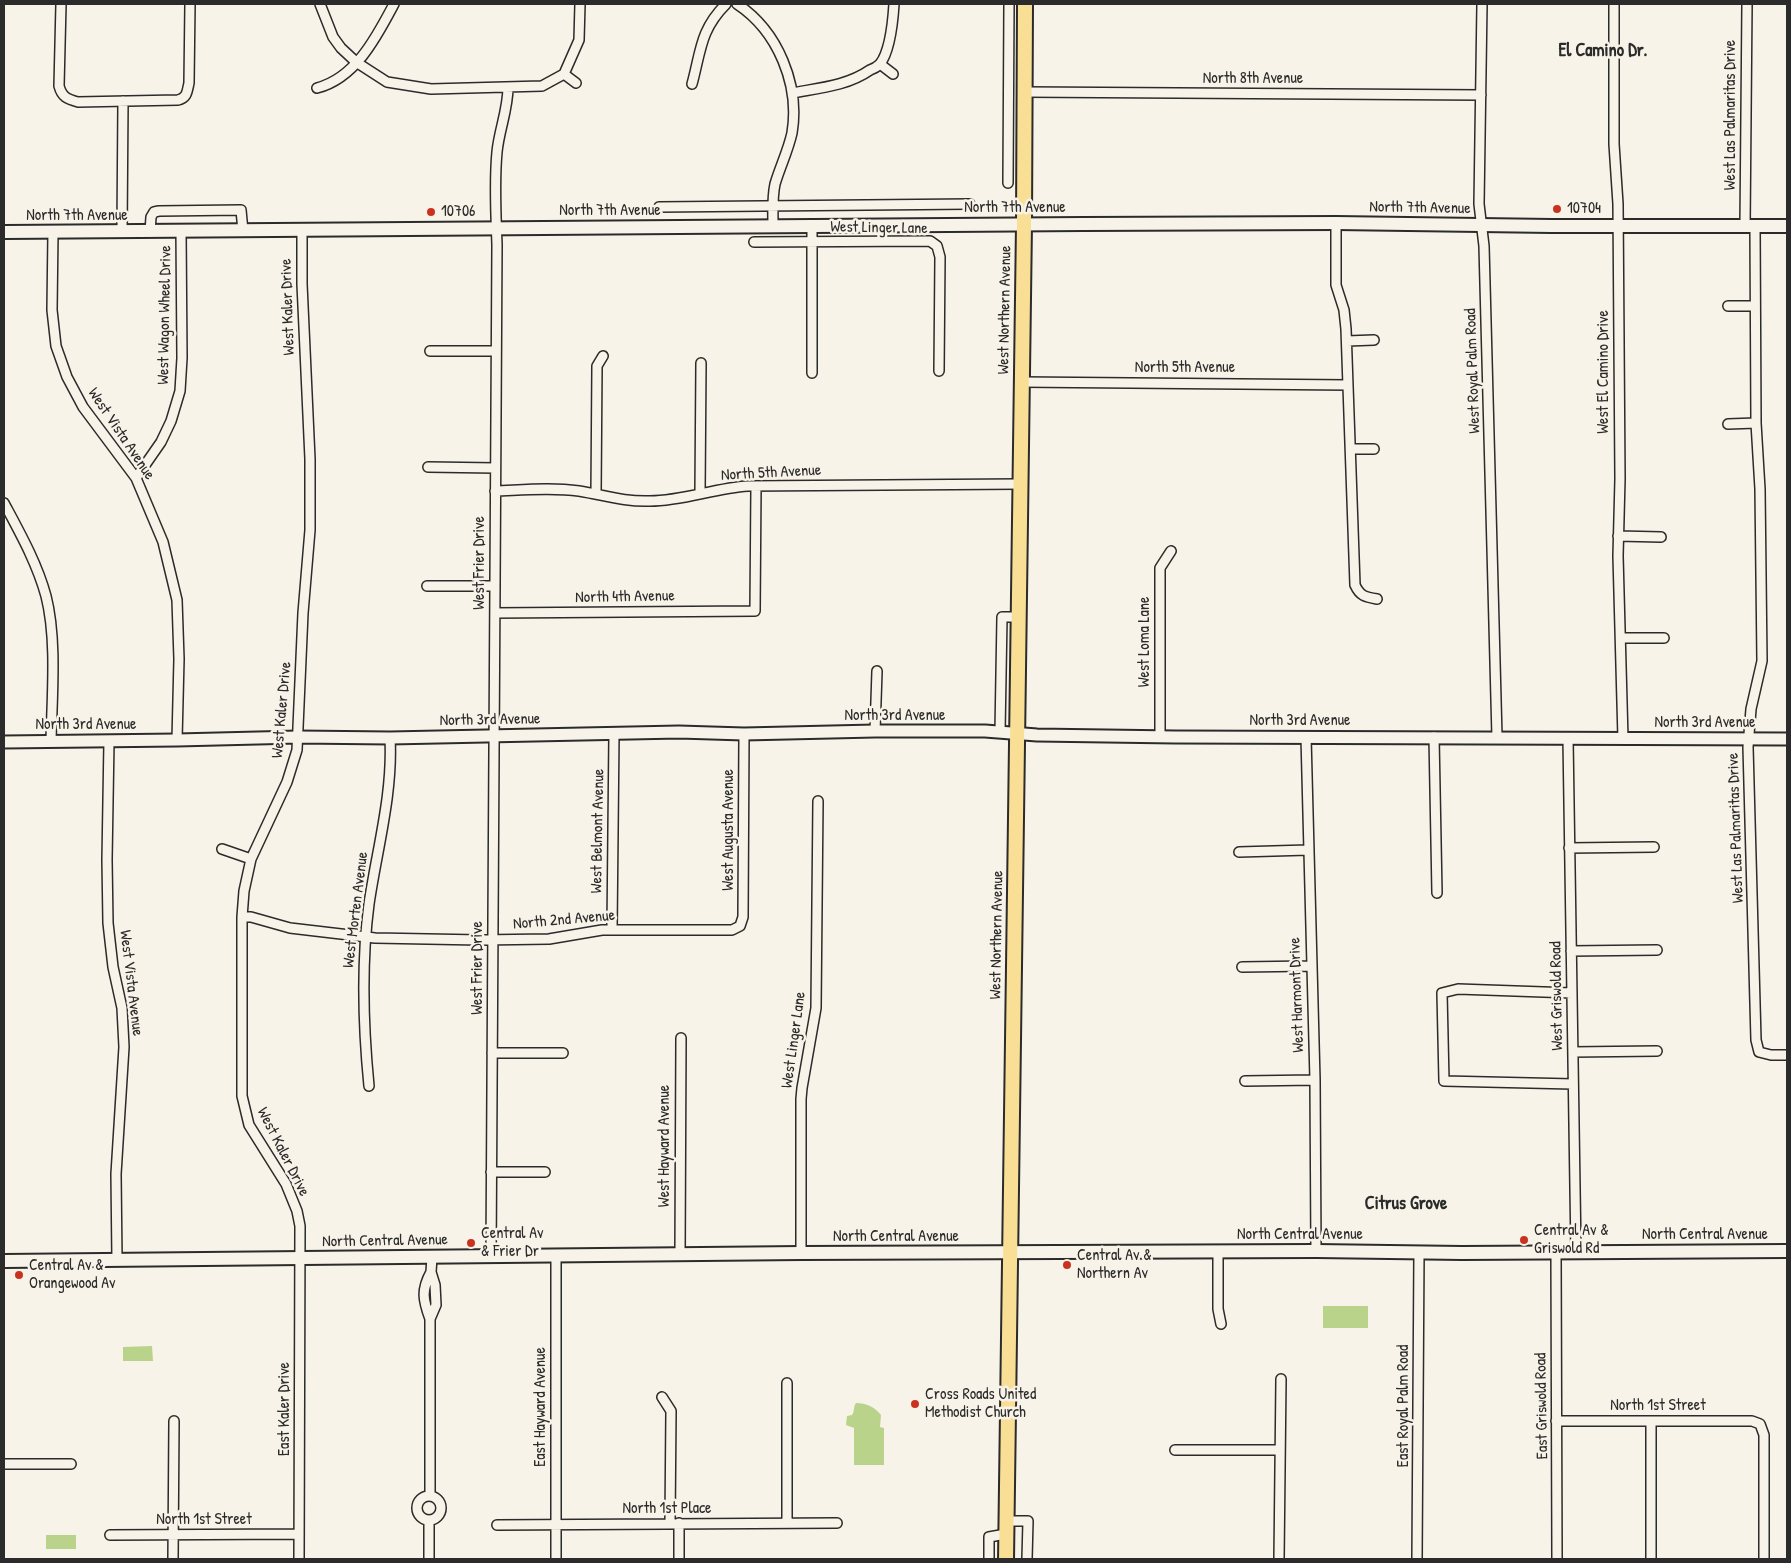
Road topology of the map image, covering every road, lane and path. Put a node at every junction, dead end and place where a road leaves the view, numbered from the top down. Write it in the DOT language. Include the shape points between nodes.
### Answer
graph roads {
  1 [pos="61,4"];
  2 [pos="190,4"];
  3 [pos="320,4"];
  4 [pos="394,4"];
  5 [pos="580,4"];
  6 [pos="726,4"];
  7 [pos="736,4"];
  8 [pos="894,4"];
  9 [pos="1009,4"];
  10 [pos="1025,4"];
  11 [pos="1482,4"];
  12 [pos="1614,4"];
  13 [pos="1747,4"];
  14 [pos="356,62"];
  15 [pos="880,64"];
  16 [pos="564,74"];
  17 [pos="893,74"];
  18 [pos="576,83"];
  19 [pos="692,84"];
  20 [pos="508,87"];
  21 [pos="317,88"];
  22 [pos="1025,92"];
  23 [pos="792,93"];
  24 [pos="1481,95"];
  25 [pos="123,101"];
  26 [pos="1008,183"];
  27 [pos="970,204"];
  28 [pos="773,205"];
  29 [pos="659,206"];
  30 [pos="1336,223"];
  31 [pos="1024,224"];
  32 [pos="1481,225"];
  33 [pos="773,226"];
  34 [pos="812,226"];
  35 [pos="1618,226"];
  36 [pos="1787,226"];
  37 [pos="1750,227"];
  38 [pos="497,229"];
  39 [pos="302,230"];
  40 [pos="243,231"];
  41 [pos="4,232"];
  42 [pos="53,232"];
  43 [pos="122,232"];
  44 [pos="150,232"];
  45 [pos="181,232"];
  46 [pos="754,242"];
  47 [pos="812,242"];
  48 [pos="1728,306"];
  49 [pos="1755,306"];
  50 [pos="1374,340"];
  51 [pos="1347,341"];
  52 [pos="430,351"];
  53 [pos="496,351"];
  54 [pos="604,356"];
  55 [pos="701,363"];
  56 [pos="939,371"];
  57 [pos="812,373"];
  58 [pos="1021,382"];
  59 [pos="1348,385"];
  60 [pos="1756,423"];
  61 [pos="1728,424"];
  62 [pos="1351,449"];
  63 [pos="1374,449"];
  64 [pos="428,467"];
  65 [pos="495,468"];
  66 [pos="136,478"];
  67 [pos="1020,484"];
  68 [pos="756,486"];
  69 [pos="495,491"];
  70 [pos="700,493"];
  71 [pos="596,494"];
  72 [pos="4,503"];
  73 [pos="1618,536"];
  74 [pos="1661,536"];
  75 [pos="1171,552"];
  76 [pos="427,586"];
  77 [pos="494,586"];
  78 [pos="1378,599"];
  79 [pos="494,613"];
  80 [pos="1018,617"];
  81 [pos="1621,638"];
  82 [pos="1664,638"];
  83 [pos="877,671"];
  84 [pos="876,731"];
  85 [pos="1000,732"];
  86 [pos="614,733"];
  87 [pos="744,734"];
  88 [pos="1017,734"];
  89 [pos="494,736"];
  90 [pos="1160,736"];
  91 [pos="298,737"];
  92 [pos="1306,737"];
  93 [pos="1434,737"];
  94 [pos="390,738"];
  95 [pos="1497,738"];
  96 [pos="1568,738"];
  97 [pos="1748,738"];
  98 [pos="1624,739"];
  99 [pos="1787,739"];
  100 [pos="177,740"];
  101 [pos="51,741"];
  102 [pos="109,741"];
  103 [pos="4,742"];
  104 [pos="818,801"];
  105 [pos="1654,847"];
  106 [pos="1569,848"];
  107 [pos="222,849"];
  108 [pos="1308,850"];
  109 [pos="1238,852"];
  110 [pos="251,859"];
  111 [pos="1437,893"];
  112 [pos="242,917"];
  113 [pos="740,926"];
  114 [pos="612,930"];
  115 [pos="366,937"];
  116 [pos="493,940"];
  117 [pos="1571,950"];
  118 [pos="1657,950"];
  119 [pos="1310,966"];
  120 [pos="1242,967"];
  121 [pos="1572,993"];
  122 [pos="681,1038"];
  123 [pos="1657,1051"];
  124 [pos="492,1052"];
  125 [pos="1573,1052"];
  126 [pos="563,1053"];
  127 [pos="1787,1055"];
  128 [pos="1315,1080"];
  129 [pos="1245,1082"];
  130 [pos="1573,1084"];
  131 [pos="369,1086"];
  132 [pos="491,1172"];
  133 [pos="545,1172"];
  134 [pos="1316,1251"];
  135 [pos="1787,1251"];
  136 [pos="1218,1252"];
  137 [pos="1419,1252"];
  138 [pos="1556,1252"];
  139 [pos="1576,1252"];
  140 [pos="801,1253"];
  141 [pos="1010,1253"];
  142 [pos="556,1255"];
  143 [pos="680,1255"];
  144 [pos="491,1256"];
  145 [pos="432,1257"];
  146 [pos="301,1258"];
  147 [pos="117,1260"];
  148 [pos="4,1261"];
  149 [pos="1221,1324"];
  150 [pos="1281,1379"];
  151 [pos="787,1383"];
  152 [pos="662,1397"];
  153 [pos="174,1421"];
  154 [pos="1556,1421"];
  155 [pos="1651,1421"];
  156 [pos="1175,1450"];
  157 [pos="1280,1450"];
  158 [pos="4,1464"];
  159 [pos="71,1464"];
  160 [pos="430,1496"];
  161 [pos="429,1520"];
  162 [pos="674,1523"];
  163 [pos="787,1523"];
  164 [pos="837,1523"];
  165 [pos="556,1524"];
  166 [pos="497,1525"];
  167 [pos="1007,1527"];
  168 [pos="299,1534"];
  169 [pos="110,1535"];
  170 [pos="173,1535"];
  171 [pos="173,1559"];
  172 [pos="299,1559"];
  173 [pos="429,1559"];
  174 [pos="556,1559"];
  175 [pos="679,1559"];
  176 [pos="989,1559"];
  177 [pos="1006,1559"];
  178 [pos="1027,1559"];
  179 [pos="1279,1559"];
  180 [pos="1417,1559"];
  181 [pos="1557,1559"];
  182 [pos="1651,1559"];
  183 [pos="1764,1559"];
  1 -- 25 [label="street" via="59,86 62,95 78,102"];
  2 -- 25 [label="street" via="186,96 178,100"];
  3 -- 14 [label="street" via="333,38"];
  4 -- 14 [label="street" via="378,35"];
  5 -- 16 [label="street" via="579,40"];
  6 -- 19 [label="street" via="704,36"];
  7 -- 23 [label="street" via="746,10 775,42 786,67"];
  8 -- 15 [label="street" via="888,45"];
  9 -- 26 [label="street"];
  10 -- 22 [label="main road, West Northern Avenue"];
  11 -- 24 [label="street, West Royal Palm Road"];
  12 -- 35 [label="street, West El Camino Drive" via="1614,144"];
  13 -- 37 [label="street, West Las Palmaritas Drive"];
  14 -- 20 [label="street" via="387,82 431,89"];
  14 -- 21 [label="street" via="337,80"];
  15 -- 17 [label="street"];
  15 -- 23 [label="street" via="842,84"];
  16 -- 18 [label="street"];
  16 -- 20 [label="street" via="542,86"];
  20 -- 38 [label="street, West Frier Drive" via="497,149"];
  22 -- 24 [label="street, North 8th Avenue"];
  22 -- 31 [label="main road, West Northern Avenue"];
  23 -- 28 [label="street" via="792,131 775,184"];
  24 -- 32 [label="street, West Royal Palm Road"];
  25 -- 43 [label="street"];
  27 -- 28 [label="street, North 7th Avenue"];
  28 -- 29 [label="street, North 7th Avenue"];
  28 -- 33 [label="street"];
  30 -- 31 [label="main road, North 7th Avenue"];
  30 -- 32 [label="main road, North 7th Avenue"];
  30 -- 51 [label="street" via="1336,285 1344,310"];
  31 -- 34 [label="main road, North 7th Avenue"];
  31 -- 58 [label="main road, West Northern Avenue"];
  32 -- 35 [label="main road, North 7th Avenue"];
  32 -- 95 [label="street, West Royal Palm Road"];
  33 -- 34 [label="main road, North 7th Avenue"];
  33 -- 38 [label="main road, North 7th Avenue"];
  34 -- 47 [label="street"];
  35 -- 37 [label="main road, North 7th Avenue"];
  35 -- 73 [label="street, West El Camino Drive"];
  36 -- 37 [label="main road, North 7th Avenue"];
  37 -- 49 [label="street, West Las Palmaritas Drive"];
  38 -- 39 [label="main road, North 7th Avenue"];
  38 -- 53 [label="street, West Frier Drive"];
  39 -- 40 [label="main road, North 7th Avenue"];
  39 -- 91 [label="street, West Kaler Drive" via="310,522"];
  40 -- 44 [label="street, North 7th Avenue" via="241,210 154,212"];
  40 -- 45 [label="main road, North 7th Avenue"];
  41 -- 42 [label="main road, North 7th Avenue"];
  42 -- 43 [label="main road, North 7th Avenue"];
  42 -- 66 [label="street, West Vista Avenue" via="52,310 56,346 83,407"];
  43 -- 44 [label="main road, North 7th Avenue"];
  44 -- 45 [label="main road, North 7th Avenue"];
  45 -- 66 [label="street, West Wagon Wheel Drive" via="180,391 161,442"];
  46 -- 47 [label="street, West Linger Lane"];
  47 -- 56 [label="street, West Linger Lane" via="930,241 938,246"];
  47 -- 57 [label="street"];
  48 -- 49 [label="street"];
  49 -- 60 [label="street, West Las Palmaritas Drive"];
  50 -- 51 [label="street"];
  51 -- 59 [label="street"];
  52 -- 53 [label="street"];
  53 -- 65 [label="street, West Frier Drive"];
  54 -- 71 [label="street" via="597,366"];
  55 -- 70 [label="street"];
  58 -- 59 [label="street, North 5th Avenue"];
  58 -- 67 [label="main road, West Northern Avenue"];
  59 -- 62 [label="street"];
  60 -- 61 [label="street"];
  60 -- 97 [label="street, West Las Palmaritas Drive" via="1762,661"];
  62 -- 63 [label="street"];
  62 -- 78 [label="street" via="1355,585 1364,597"];
  64 -- 65 [label="street"];
  65 -- 69 [label="street, West Frier Drive"];
  66 -- 100 [label="street, West Vista Avenue" via="163,542 177,600"];
  67 -- 68 [label="street, North 5th Avenue"];
  67 -- 80 [label="main road, West Northern Avenue"];
  68 -- 70 [label="street, North 5th Avenue"];
  68 -- 79 [label="street, North 4th Avenue" via="755,611"];
  69 -- 71 [label="street, North 5th Avenue" via="564,490"];
  69 -- 77 [label="street, West Frier Drive"];
  70 -- 71 [label="street, North 5th Avenue" via="650,501"];
  72 -- 101 [label="street" via="31,556 46,597 52,633"];
  73 -- 74 [label="street"];
  73 -- 81 [label="street, West El Camino Drive"];
  75 -- 90 [label="street, West Loma Lane" via="1160,568"];
  76 -- 77 [label="street"];
  77 -- 79 [label="street, West Frier Drive"];
  79 -- 89 [label="street, West Frier Drive"];
  80 -- 85 [label="street" via="1002,617"];
  80 -- 88 [label="main road, West Northern Avenue"];
  81 -- 82 [label="street"];
  81 -- 98 [label="street, West El Camino Drive"];
  83 -- 84 [label="street"];
  84 -- 85 [label="street, North 3rd Avenue"];
  84 -- 87 [label="street, North 3rd Avenue"];
  85 -- 88 [label="street, North 3rd Avenue"];
  86 -- 87 [label="street, North 3rd Avenue"];
  86 -- 89 [label="street, North 3rd Avenue"];
  86 -- 114 [label="street, West Belmont Avenue"];
  87 -- 113 [label="street, West Augusta Avenue" via="743,916"];
  88 -- 90 [label="street, North 3rd Avenue"];
  88 -- 141 [label="main road, West Northern Avenue"];
  89 -- 94 [label="street, North 3rd Avenue"];
  89 -- 116 [label="street, West Frier Drive"];
  90 -- 92 [label="street, North 3rd Avenue"];
  91 -- 94 [label="street, North 3rd Avenue"];
  91 -- 100 [label="street, North 3rd Avenue"];
  91 -- 110 [label="street, West Kaler Drive" via="287,782"];
  92 -- 93 [label="street, North 3rd Avenue"];
  92 -- 108 [label="street, West Harmont Drive"];
  93 -- 95 [label="street, North 3rd Avenue"];
  93 -- 111 [label="street"];
  94 -- 115 [label="street, West Morten Avenue" via="388,788"];
  95 -- 96 [label="street, North 3rd Avenue"];
  96 -- 98 [label="street, North 3rd Avenue"];
  96 -- 106 [label="street, West Griswold Road"];
  97 -- 98 [label="street, North 3rd Avenue"];
  97 -- 99 [label="street, North 3rd Avenue"];
  97 -- 127 [label="street, West Las Palmaritas Drive" via="1756,1040 1758,1052"];
  100 -- 102 [label="street, North 3rd Avenue"];
  101 -- 102 [label="street, North 3rd Avenue"];
  101 -- 103 [label="street, North 3rd Avenue"];
  102 -- 147 [label="street, West Vista Avenue" via="108,923 122,1008 124,1047 116,1174"];
  104 -- 140 [label="street, West Linger Lane" via="816,1008 801,1099"];
  105 -- 106 [label="street"];
  106 -- 117 [label="street, West Griswold Road"];
  107 -- 110 [label="street"];
  108 -- 109 [label="street"];
  108 -- 119 [label="street, West Harmont Drive"];
  110 -- 112 [label="street, West Kaler Drive"];
  112 -- 115 [label="street, North 2nd Avenue" via="297,929"];
  112 -- 146 [label="street, West Kaler Drive" via="242,1096 249,1125 286,1184 297,1211"];
  113 -- 114 [label="street, North 2nd Avenue" via="732,930"];
  114 -- 116 [label="street, North 2nd Avenue" via="549,939"];
  115 -- 116 [label="street, North 2nd Avenue"];
  115 -- 131 [label="street, West Morten Avenue" via="363,1013"];
  116 -- 124 [label="street, West Frier Drive"];
  117 -- 118 [label="street"];
  117 -- 121 [label="street, West Griswold Road"];
  119 -- 120 [label="street"];
  119 -- 128 [label="street, West Harmont Drive"];
  121 -- 125 [label="street, West Griswold Road"];
  121 -- 130 [label="street" via="1458,989 1442,993 1444,1081"];
  122 -- 143 [label="street, West Hayward Avenue"];
  123 -- 125 [label="street"];
  124 -- 126 [label="street"];
  124 -- 132 [label="street, West Frier Drive"];
  125 -- 130 [label="street, West Griswold Road"];
  128 -- 129 [label="street"];
  128 -- 134 [label="street, West Harmont Drive"];
  130 -- 139 [label="street, West Griswold Road"];
  132 -- 133 [label="street"];
  132 -- 144 [label="street, West Frier Drive"];
  134 -- 136 [label="main road, North Central Avenue"];
  134 -- 137 [label="main road, North Central Avenue"];
  135 -- 139 [label="main road, North Central Avenue"];
  136 -- 141 [label="main road, North Central Avenue"];
  136 -- 149 [label="street"];
  137 -- 138 [label="main road, North Central Avenue"];
  137 -- 180 [label="street, East Royal Palm Road"];
  138 -- 139 [label="main road, North Central Avenue"];
  138 -- 154 [label="street, East Griswold Road"];
  140 -- 141 [label="main road, North Central Avenue"];
  140 -- 143 [label="main road, North Central Avenue"];
  141 -- 167 [label="main road, West Northern Avenue"];
  142 -- 143 [label="main road, North Central Avenue"];
  142 -- 144 [label="main road, North Central Avenue"];
  142 -- 165 [label="street, East Hayward Avenue"];
  144 -- 145 [label="main road, North Central Avenue"];
  145 -- 146 [label="main road, North Central Avenue"];
  145 -- 160 [label="street" via="436,1305 430,1319"];
  146 -- 147 [label="main road, North Central Avenue"];
  146 -- 168 [label="street, East Kaler Drive"];
  147 -- 148 [label="main road, North Central Avenue"];
  150 -- 157 [label="street"];
  151 -- 163 [label="street"];
  152 -- 162 [label="street" via="671,1411"];
  153 -- 170 [label="street"];
  154 -- 155 [label="street, North 1st Street"];
  154 -- 181 [label="street, East Griswold Road"];
  155 -- 182 [label="street"];
  155 -- 183 [label="street, North 1st Street" via="1752,1421 1760,1424 1764,1434"];
  156 -- 157 [label="street"];
  157 -- 179 [label="street"];
  158 -- 159 [label="street"];
  160 -- 161 [label="street" via="440,1503 441,1510 438,1516"];
  160 -- 161 [label="street" via="423,1498 418,1510 420,1516"];
  161 -- 173 [label="street"];
  162 -- 163 [label="street, North 1st Place"];
  162 -- 165 [label="street, North 1st Place"];
  162 -- 175 [label="street"];
  163 -- 164 [label="street, North 1st Place"];
  165 -- 166 [label="street, North 1st Place"];
  165 -- 174 [label="street, East Hayward Avenue"];
  167 -- 176 [label="street" via="990,1537"];
  167 -- 177 [label="main road, West Northern Avenue"];
  167 -- 178 [label="street" via="1028,1521"];
  168 -- 170 [label="street, North 1st Street"];
  168 -- 172 [label="street, East Kaler Drive"];
  169 -- 170 [label="street, North 1st Street"];
  170 -- 171 [label="street"];
}
